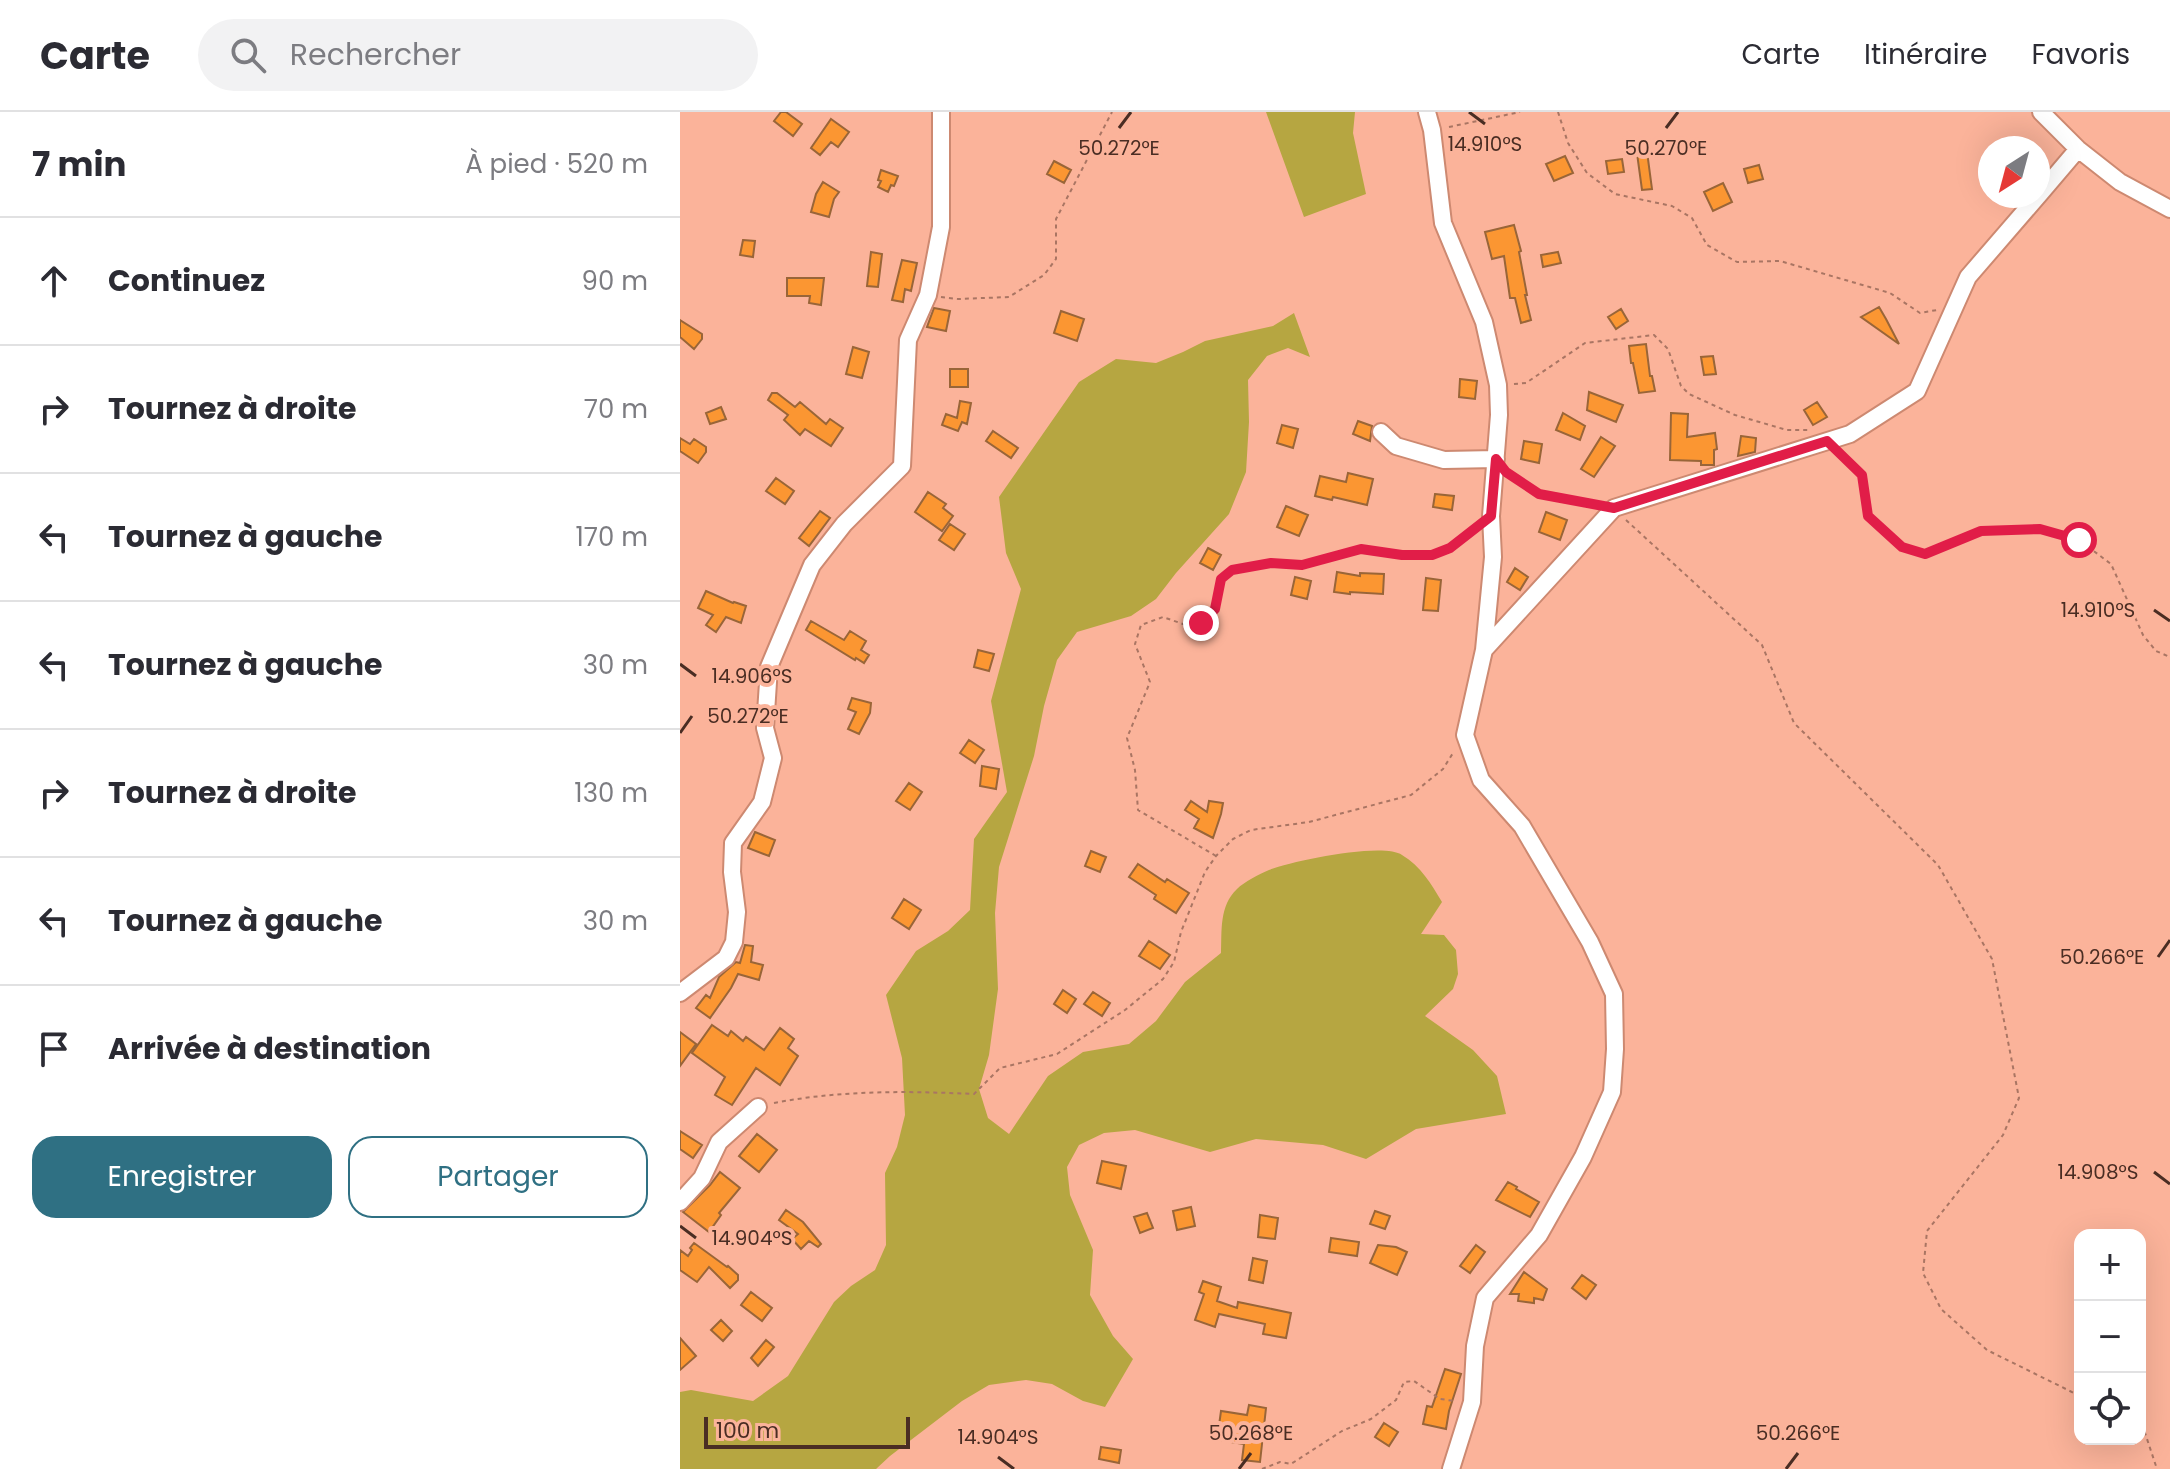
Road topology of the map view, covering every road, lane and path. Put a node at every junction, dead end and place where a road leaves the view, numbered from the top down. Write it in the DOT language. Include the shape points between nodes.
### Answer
graph roads {
  1 [pos="941,112"];
  2 [pos="1112,112"];
  3 [pos="1427,112"];
  4 [pos="1520,112"];
  5 [pos="1558,112"];
  6 [pos="2041,112"];
  7 [pos="1432,130"];
  8 [pos="2078,149"];
  9 [pos="2050,182"];
  10 [pos="2028,208"];
  11 [pos="2170,209"];
  12 [pos="928,295"];
  13 [pos="1954,307"];
  14 [pos="1498,385"];
  15 [pos="1381,432"];
  16 [pos="1827,441"];
  17 [pos="1496,459"];
  18 [pos="1614,508"];
  19 [pos="1491,516"];
  20 [pos="1484,650"];
  21 [pos="2170,657"];
  22 [pos="1465,735"];
  23 [pos="1216,856"];
  24 [pos="680,993"];
  25 [pos="758,1107"];
  26 [pos="680,1202"];
  27 [pos="2074,1393"];
  28 [pos="1472,1402"];
  29 [pos="2146,1436"];
  30 [pos="1262,1469"];
  31 [pos="1451,1469"];
  32 [pos="2157,1469"];
  1 -- 12 [label="street" via="941,227"];
  2 -- 12 [label="path" via="1056,219 1056,259 1044,275 1009,297"];
  3 -- 7 [label="street"];
  4 -- 7 [label="path"];
  5 -- 13 [label="path" via="1568,143 1587,173 1615,194 1672,206 1692,218 1707,245 1737,262 1780,261 1890,293 1920,313"];
  6 -- 8 [label="street"];
  7 -- 14 [label="street" via="1443,223 1484,322"];
  8 -- 9 [label="street"];
  8 -- 11 [label="street" via="2120,182"];
  10 -- 13 [label="street" via="1968,277"];
  12 -- 24 [label="street" via="908,340 902,466 812,565 769,667 765,728 773,758 762,802 733,843 734,942 726,958"];
  13 -- 16 [label="street" via="1917,391 1850,434"];
  14 -- 16 [label="path" via="1526,383 1585,343 1654,335 1668,349 1689,394 1735,415 1787,430 1817,431"];
  14 -- 17 [label="street"];
  15 -- 17 [label="street" via="1396,446 1444,460"];
  16 -- 18 [label="street"];
  16 -- 21 [label="path" via="1862,475 1868,516 1902,547 1925,554 1981,531 2001,530 2040,529 2079,540 2111,564 2143,635 2156,651"];
  17 -- 18 [label="path" via="1539,494"];
  17 -- 19 [label="street"];
  18 -- 20 [label="street"];
  18 -- 27 [label="path" via="1762,645 1794,723 1938,865 1992,959 2019,1098 2003,1135 1927,1231 1923,1273 1941,1309 1987,1350"];
  19 -- 20 [label="street" via="1493,557"];
  19 -- 23 [label="path" via="1450,548 1432,555 1361,549 1302,565 1271,563 1232,570 1221,579 1215,609 1201,623 1163,617 1141,625 1135,644 1150,682 1127,738 1138,810"];
  20 -- 22 [label="street"];
  22 -- 23 [label="path" via="1443,769 1411,795 1309,822 1251,830"];
  22 -- 28 [label="street" via="1481,780 1522,826 1590,942 1614,994 1615,1049 1612,1092 1583,1157 1539,1235 1485,1298"];
  23 -- 25 [label="path" via="1163,979 1057,1054 1000,1068 974,1094 895,1090 806,1097"];
  25 -- 26 [label="street" via="719,1142 702,1178"];
  28 -- 30 [label="path" via="1440,1399 1414,1381 1404,1382 1396,1400 1371,1419 1291,1464"];
  28 -- 31 [label="street"];
  29 -- 32 [label="path"];
}
